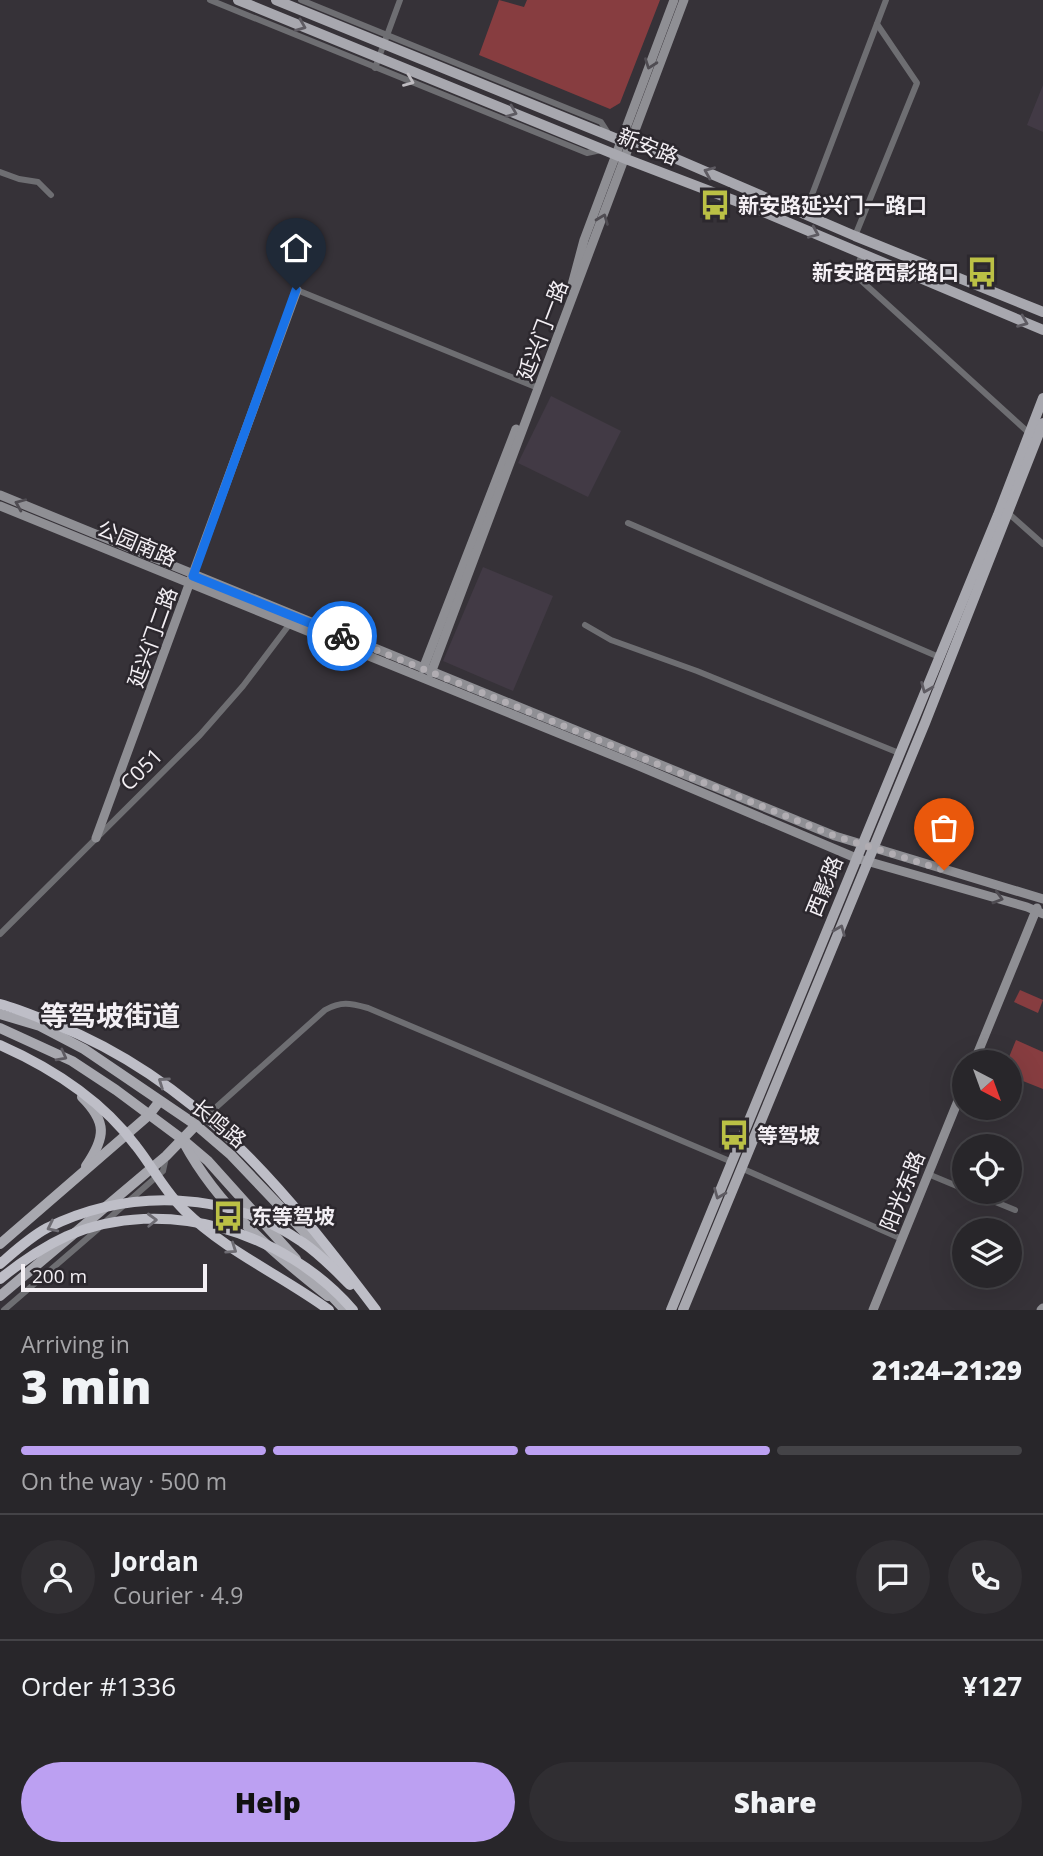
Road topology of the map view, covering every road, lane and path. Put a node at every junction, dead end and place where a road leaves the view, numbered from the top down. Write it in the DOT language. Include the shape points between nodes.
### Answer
graph roads {
  1 [pos="210,0"];
  2 [pos="238,0"];
  3 [pos="276,0"];
  4 [pos="301,0"];
  5 [pos="400,0"];
  6 [pos="674,0"];
  7 [pos="684,0"];
  8 [pos="886,0"];
  9 [pos="877,24"];
  10 [pos="386,40"];
  11 [pos="377,63"];
  12 [pos="617,139"];
  13 [pos="633,141"];
  14 [pos="621,156"];
  15 [pos="0,172"];
  16 [pos="51,195"];
  17 [pos="805,213"];
  18 [pos="855,236"];
  19 [pos="862,253"];
  20 [pos="296,290"];
  21 [pos="1043,312"];
  22 [pos="1043,330"];
  23 [pos="536,387"];
  24 [pos="1043,398"];
  25 [pos="1043,423"];
  26 [pos="1029,433"];
  27 [pos="0,495"];
  28 [pos="0,506"];
  29 [pos="1007,512"];
  30 [pos="628,523"];
  31 [pos="1043,544"];
  32 [pos="192,580"];
  33 [pos="292,621"];
  34 [pos="585,625"];
  35 [pos="939,656"];
  36 [pos="427,671"];
  37 [pos="899,753"];
  38 [pos="96,838"];
  39 [pos="866,847"];
  40 [pos="861,860"];
  41 [pos="1042,898"];
  42 [pos="1039,912"];
  43 [pos="0,934"];
  44 [pos="0,1004"];
  45 [pos="0,1014"];
  46 [pos="0,1028"];
  47 [pos="0,1047"];
  48 [pos="979,1050"];
  49 [pos="159,1102"];
  50 [pos="149,1115"];
  51 [pos="952,1115"];
  52 [pos="196,1125"];
  53 [pos="182,1139"];
  54 [pos="166,1156"];
  55 [pos="736,1165"];
  56 [pos="80,1174"];
  57 [pos="928,1174"];
  58 [pos="952,1184"];
  59 [pos="1000,1204"];
  60 [pos="1015,1210"];
  61 [pos="902,1239"];
  62 [pos="0,1244"];
  63 [pos="0,1264"];
  64 [pos="0,1279"];
  65 [pos="0,1297"];
  66 [pos="347,1309"];
  67 [pos="4,1310"];
  68 [pos="329,1310"];
  69 [pos="376,1310"];
  70 [pos="671,1310"];
  71 [pos="683,1310"];
  72 [pos="873,1310"];
  1 -- 11 [label="street"];
  2 -- 11 [label="main road, 新安路, one-way"];
  3 -- 10 [label="main road, 新安路"];
  4 -- 10 [label="street"];
  5 -- 10 [label="street"];
  6 -- 12 [label="main road, 延兴门一路, one-way"];
  7 -- 13 [label="main road, 延兴门一路"];
  8 -- 9 [label="street"];
  9 -- 17 [label="street"];
  9 -- 18 [label="street" via="917,83"];
  10 -- 11 [label="street"];
  10 -- 12 [label="main road, 新安路"];
  11 -- 14 [label="main road, 新安路, one-way"];
  12 -- 13 [label="main road, 新安路"];
  12 -- 14 [label="main road, 延兴门一路"];
  13 -- 14 [label="main road, 延兴门一路"];
  17 -- 13 [label="main road, 新安路, one-way"];
  14 -- 19 [label="main road, 新安路, one-way"];
  14 -- 23 [label="main road, 延兴门一路" via="584,240"];
  15 -- 16 [label="street" via="38,182"];
  17 -- 18 [label="main road, 新安路"];
  18 -- 21 [label="main road, 新安路"];
  19 -- 22 [label="main road, 新安路, one-way"];
  19 -- 26 [label="street" via="855,275"];
  20 -- 23 [label="street"];
  20 -- 32 [label="main road, 延兴门二路"];
  23 -- 36 [label="main road, 延兴门一路"];
  24 -- 26 [label="main road, 西影路"];
  25 -- 29 [label="main road, 西影路"];
  26 -- 35 [label="main road, 西影路"];
  32 -- 27 [label="main road, 公园南路, one-way"];
  28 -- 32 [label="main road, 公园南路"];
  29 -- 31 [label="street"];
  29 -- 39 [label="main road, 西影路" via="925,723"];
  30 -- 35 [label="street"];
  32 -- 33 [label="main road, 公园南路"];
  32 -- 38 [label="main road, 延兴门二路"];
  33 -- 36 [label="main road, 公园南路"];
  33 -- 38 [label="street, C051" via="200,735"];
  33 -- 40 [label="main road, 公园南路"];
  34 -- 37 [label="street" via="611,640"];
  35 -- 37 [label="main road, 西影路, one-way"];
  36 -- 39 [label="main road, 公园南路"];
  37 -- 39 [label="main road, 西影路"];
  38 -- 43 [label="street, C051"];
  39 -- 40 [label="main road, 西影路"];
  39 -- 41 [label="main road, 公园南路"];
  40 -- 42 [label="main road, 公园南路, one-way"];
  40 -- 55 [label="main road, 西影路"];
  41 -- 42 [label="main road"];
  42 -- 48 [label="main road"];
  69 -- 44 [label="highway, one-way, bridge" via="255,1163 197,1108 131,1060 91,1039"];
  45 -- 49 [label="main road, 长鸣路" via="40,1026 84,1049"];
  46 -- 50 [label="main road, 长鸣路, one-way" via="72,1061"];
  47 -- 56 [label="main road" via="76,1091 96,1111 102,1125 100,1138"];
  47 -- 68 [label="highway, one-way, bridge" via="79,1088 135,1143 182,1208 217,1239"];
  49 -- 50 [label="main road"];
  49 -- 52 [label="main road, 长鸣路"];
  50 -- 53 [label="main road, 长鸣路"];
  50 -- 56 [label="main road"];
  51 -- 57 [label="main road, 阳光东路"];
  52 -- 53 [label="main road"];
  52 -- 55 [label="street" via="325,1010 350,1003"];
  52 -- 69 [label="main road, 长鸣路" via="231,1154"];
  53 -- 54 [label="main road"];
  53 -- 66 [label="main road" via="199,1170 259,1238"];
  54 -- 65 [label="main road"];
  54 -- 67 [label="street" via="163,1171"];
  55 -- 61 [label="street"];
  55 -- 70 [label="main road, 西影路, one-way"];
  55 -- 71 [label="main road, 西影路"];
  56 -- 62 [label="main road"];
  57 -- 58 [label="street"];
  57 -- 61 [label="main road, 阳光东路"];
  59 -- 60 [label="street"];
  61 -- 72 [label="main road, 阳光东路"];
  69 -- 63 [label="highway, one-way, bridge" via="302,1241 215,1204 152,1200 82,1213 28,1240"];
  64 -- 66 [label="highway, one-way, bridge" via="37,1252 95,1227 174,1219 265,1242 316,1274 340,1295"];
}
